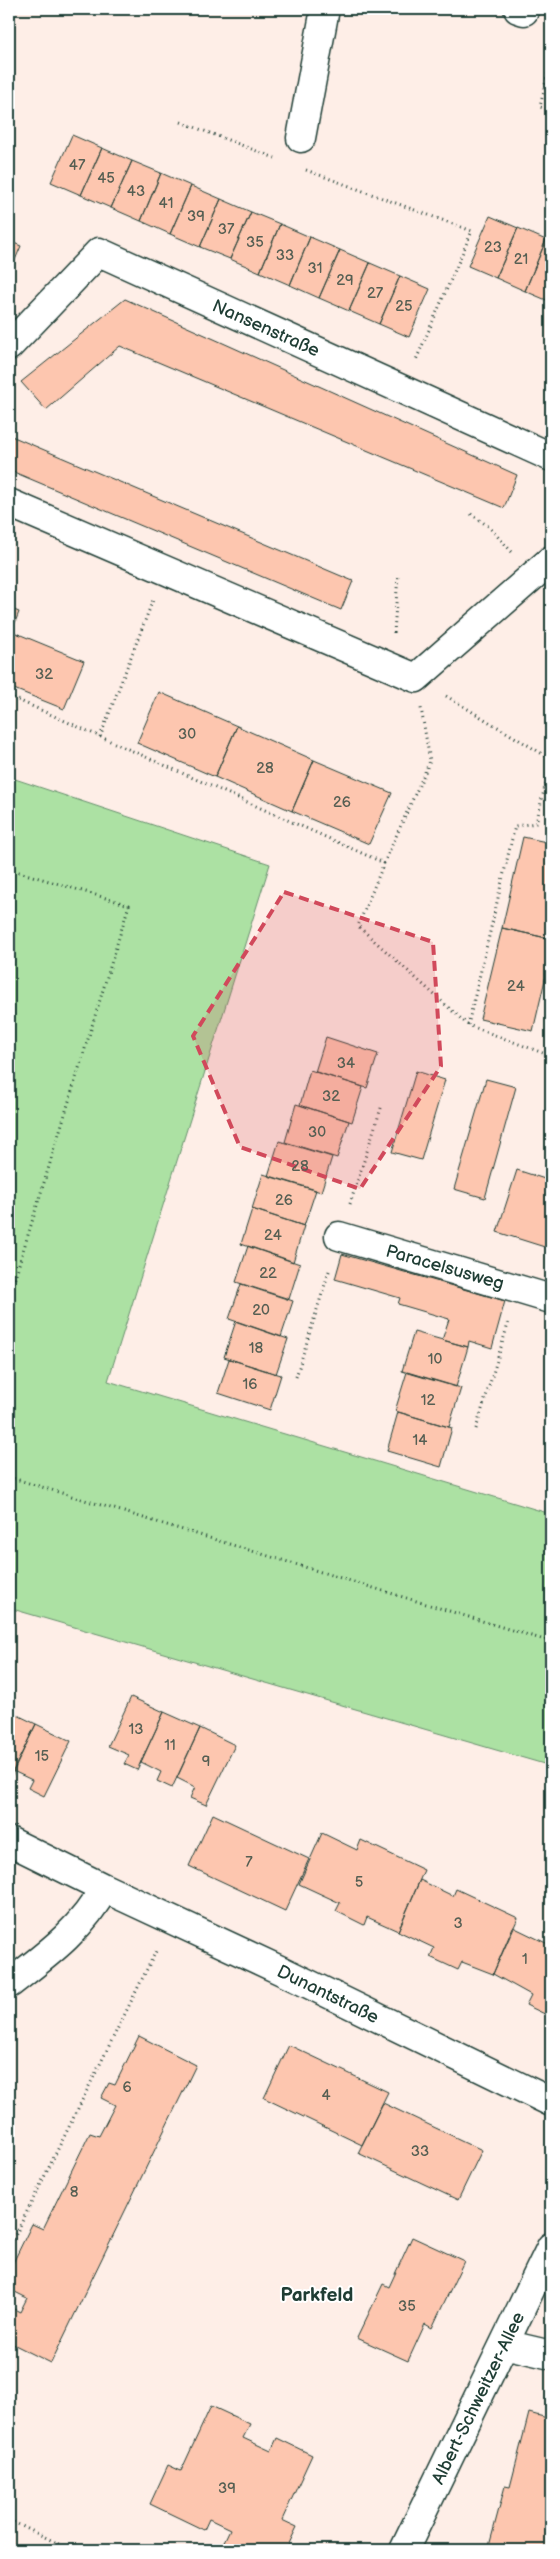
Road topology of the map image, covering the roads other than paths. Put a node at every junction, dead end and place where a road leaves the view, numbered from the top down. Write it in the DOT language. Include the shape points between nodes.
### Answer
graph roads {
  1 [pos="325,9"];
  2 [pos="518,9"];
  3 [pos="525,9"];
  4 [pos="301,138"];
  5 [pos="9,346"];
  6 [pos="551,457"];
  7 [pos="9,503"];
  8 [pos="542,568"];
  9 [pos="339,1236"];
  10 [pos="551,1299"];
  11 [pos="9,1841"];
  12 [pos="104,1888"];
  13 [pos="9,1984"];
  14 [pos="551,2102"];
  15 [pos="551,2247"];
  16 [pos="504,2344"];
  17 [pos="551,2355"];
  18 [pos="404,2550"];
  1 -- 4 [label="street"];
  2 -- 3 [label="street"];
  5 -- 6 [label="street, Nansenstraße" via="99,252"];
  7 -- 8 [label="street" via="416,678"];
  9 -- 10 [label="street, Paracelsusweg"];
  11 -- 12 [label="street, Dunantstraße"];
  12 -- 13 [label="street" via="95,1905 62,1942"];
  12 -- 14 [label="street, Dunantstraße"];
  15 -- 16 [label="street, Albert-Schweitzer-Allee"];
  16 -- 17 [label="street"];
  16 -- 18 [label="street, Albert-Schweitzer-Allee"];
}
